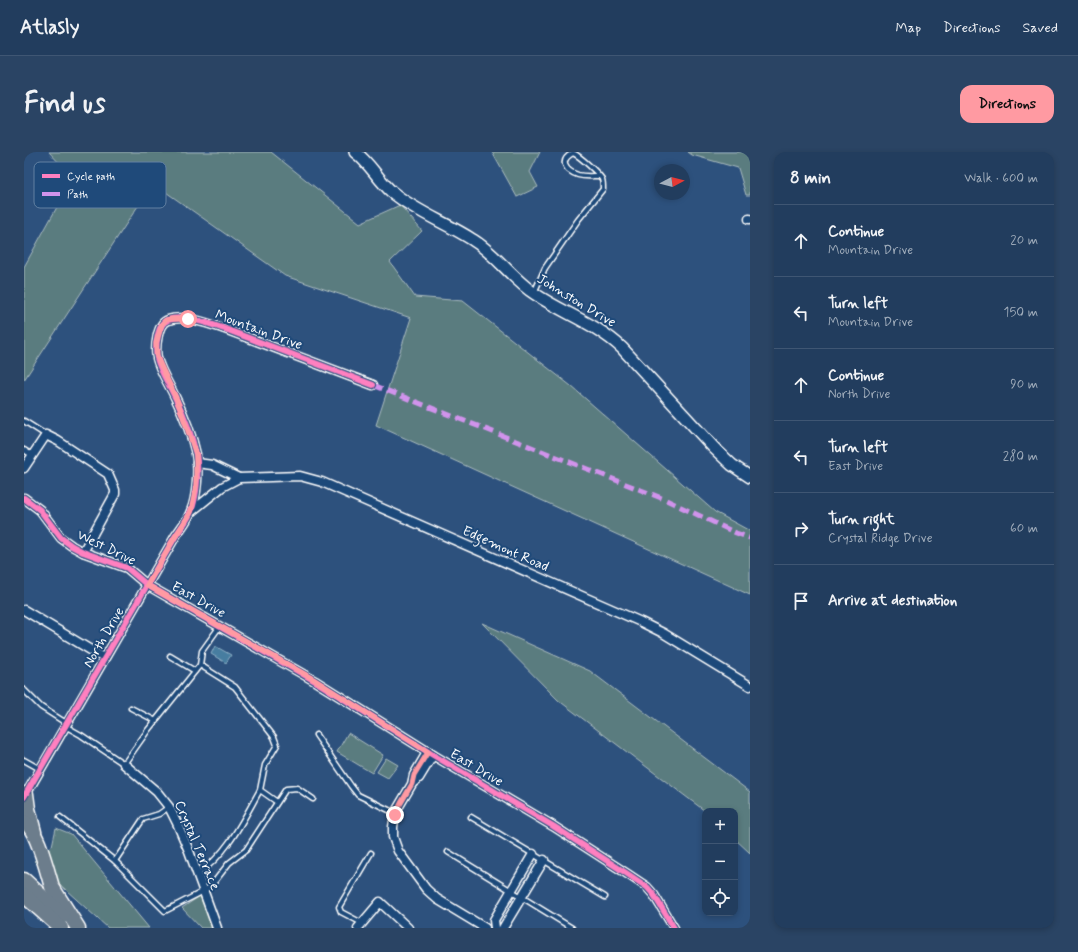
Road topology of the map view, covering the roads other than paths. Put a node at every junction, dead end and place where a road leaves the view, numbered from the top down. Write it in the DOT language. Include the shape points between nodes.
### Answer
graph roads {
  1 [pos="355,152"];
  2 [pos="598,176"];
  3 [pos="534,294"];
  4 [pos="373,385"];
  5 [pos="24,421"];
  6 [pos="46,435"];
  7 [pos="24,450"];
  8 [pos="32,456"];
  9 [pos="197,463"];
  10 [pos="24,468"];
  11 [pos="750,477"];
  12 [pos="238,478"];
  13 [pos="196,486"];
  14 [pos="24,498"];
  15 [pos="191,512"];
  16 [pos="83,552"];
  17 [pos="147,585"];
  18 [pos="24,610"];
  19 [pos="220,626"];
  20 [pos="170,656"];
  21 [pos="104,658"];
  22 [pos="200,665"];
  23 [pos="195,672"];
  24 [pos="750,686"];
  25 [pos="24,690"];
  26 [pos="131,708"];
  27 [pos="156,721"];
  28 [pos="65,725"];
  29 [pos="316,735"];
  30 [pos="431,753"];
  31 [pos="24,760"];
  32 [pos="124,764"];
  33 [pos="40,769"];
  34 [pos="260,790"];
  35 [pos="25,795"];
  36 [pos="313,799"];
  37 [pos="277,802"];
  38 [pos="169,807"];
  39 [pos="396,813"];
  40 [pos="60,816"];
  41 [pos="471,817"];
  42 [pos="24,822"];
  43 [pos="34,832"];
  44 [pos="448,852"];
  45 [pos="371,853"];
  46 [pos="533,854"];
  47 [pos="544,860"];
  48 [pos="115,861"];
  49 [pos="198,874"];
  50 [pos="24,880"];
  51 [pos="204,891"];
  52 [pos="511,891"];
  53 [pos="24,895"];
  54 [pos="522,897"];
  55 [pos="605,897"];
  56 [pos="360,925"];
  57 [pos="61,928"];
  58 [pos="78,928"];
  59 [pos="217,928"];
  60 [pos="408,928"];
  61 [pos="485,928"];
  62 [pos="496,928"];
  63 [pos="503,928"];
  64 [pos="572,928"];
  65 [pos="674,928"];
  1 -- 3 [label="street, Johnston Drive" via="392,191 416,208 476,242"];
  2 -- 2 [label="lane" via="573,153 564,163 573,173"];
  2 -- 3 [label="lane" via="602,179 603,188 545,268"];
  3 -- 11 [label="street, Johnston Drive" via="610,336 714,448"];
  4 -- 9 [label="street, Mountain Drive" via="218,327 188,319 166,320 162,324 156,343 157,357 187,426"];
  5 -- 6 [label="lane"];
  6 -- 8 [label="street"];
  6 -- 16 [label="street" via="108,474 115,490"];
  7 -- 8 [label="lane"];
  8 -- 10 [label="street"];
  9 -- 12 [label="street, Edgemont Road" via="212,465"];
  9 -- 13 [label="street, Mountain Drive"];
  12 -- 15 [label="street, Edgemont Road" via="222,487"];
  12 -- 24 [label="street, Edgemont Road" via="300,476 322,482 641,622"];
  13 -- 15 [label="street, North Drive"];
  14 -- 16 [label="street, West Drive" via="40,510 61,538"];
  15 -- 17 [label="street, North Drive"];
  16 -- 17 [label="street, West Drive" via="127,568"];
  17 -- 19 [label="street, East Drive"];
  17 -- 21 [label="street, North Drive"];
  18 -- 21 [label="street"];
  19 -- 22 [label="lane" via="202,651"];
  19 -- 30 [label="street, East Drive" via="315,680"];
  20 -- 23 [label="lane"];
  21 -- 28 [label="street, North Drive"];
  22 -- 23 [label="lane"];
  22 -- 34 [label="lane" via="235,687 274,737 277,745 265,765"];
  23 -- 27 [label="lane"];
  25 -- 28 [label="lane"];
  26 -- 27 [label="lane"];
  27 -- 32 [label="lane"];
  28 -- 32 [label="lane"];
  28 -- 33 [label="street, North Drive"];
  29 -- 39 [label="lane" via="358,795"];
  30 -- 39 [label="street" via="419,778 412,784"];
  30 -- 65 [label="street, East Drive" via="553,826 647,887"];
  31 -- 33 [label="lane"];
  32 -- 38 [label="street, Crystal Terrace" via="157,792"];
  33 -- 35 [label="street, North Drive"];
  34 -- 37 [label="lane"];
  34 -- 49 [label="lane" via="229,844"];
  35 -- 43 [label="highway"];
  36 -- 37 [label="lane" via="296,788 286,789"];
  37 -- 51 [label="lane" via="246,850 229,863"];
  38 -- 48 [label="lane" via="159,814 143,819"];
  38 -- 49 [label="street, Crystal Terrace"];
  39 -- 61 [label="street" via="393,837 398,851 411,870 437,899"];
  40 -- 48 [label="lane"];
  41 -- 46 [label="lane"];
  42 -- 43 [label="highway" via="29,824"];
  43 -- 58 [label="highway" via="52,886"];
  44 -- 52 [label="lane"];
  45 -- 56 [label="lane" via="339,907 341,912"];
  46 -- 47 [label="lane"];
  46 -- 52 [label="street"];
  47 -- 54 [label="street"];
  47 -- 55 [label="lane"];
  48 -- 51 [label="lane" via="165,911"];
  49 -- 51 [label="street, Crystal Terrace"];
  50 -- 58 [label="highway"];
  51 -- 59 [label="street, Crystal Terrace"];
  52 -- 54 [label="lane"];
  52 -- 62 [label="street" via="494,920"];
  53 -- 57 [label="highway"];
  54 -- 63 [label="street"];
  54 -- 64 [label="lane"];
  56 -- 60 [label="street" via="380,902"];
}
